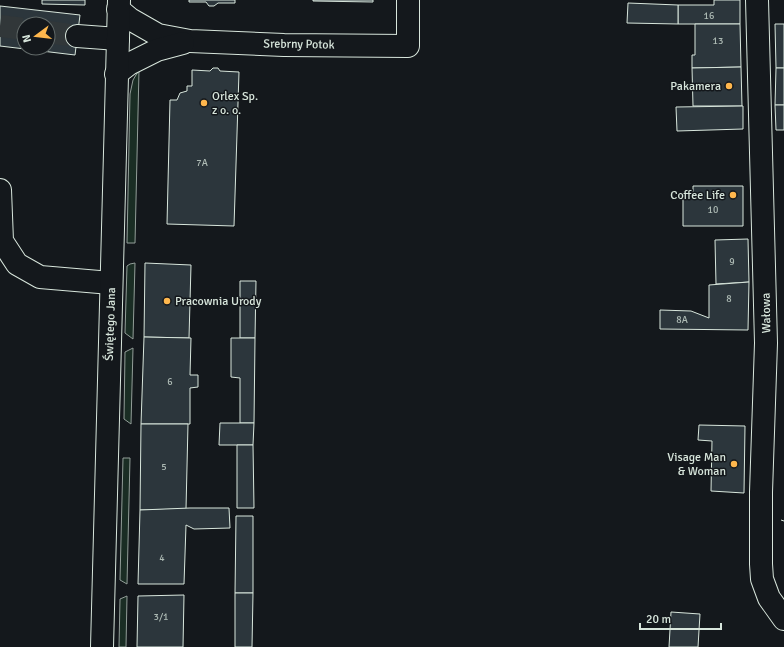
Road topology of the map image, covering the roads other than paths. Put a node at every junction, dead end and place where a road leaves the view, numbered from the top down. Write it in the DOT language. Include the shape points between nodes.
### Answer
graph roads {
  1 [pos="408,0"];
  2 [pos="757,0"];
  3 [pos="119,5"];
  4 [pos="77,36"];
  5 [pos="118,39"];
  6 [pos="190,41"];
  7 [pos="116,74"];
  8 [pos="0,190"];
  9 [pos="112,283"];
  10 [pos="784,619"];
  11 [pos="102,647"];
  1 -- 6 [label="street, Srebrny Potok" via="408,46"];
  2 -- 10 [label="street, Wałowa" via="766,343 761,572 768,598"];
  3 -- 5 [label="street, Świętego Jana"];
  3 -- 6 [label="street, Srebrny Potok" via="130,19 158,35"];
  4 -- 5 [label="street"];
  5 -- 7 [label="street, Świętego Jana"];
  6 -- 7 [label="street, Srebrny Potok" via="157,50 129,64"];
  7 -- 9 [label="street, Świętego Jana"];
  8 -- 9 [label="street" via="2,241 16,264 40,277"];
  9 -- 11 [label="street, Świętego Jana"];
}
